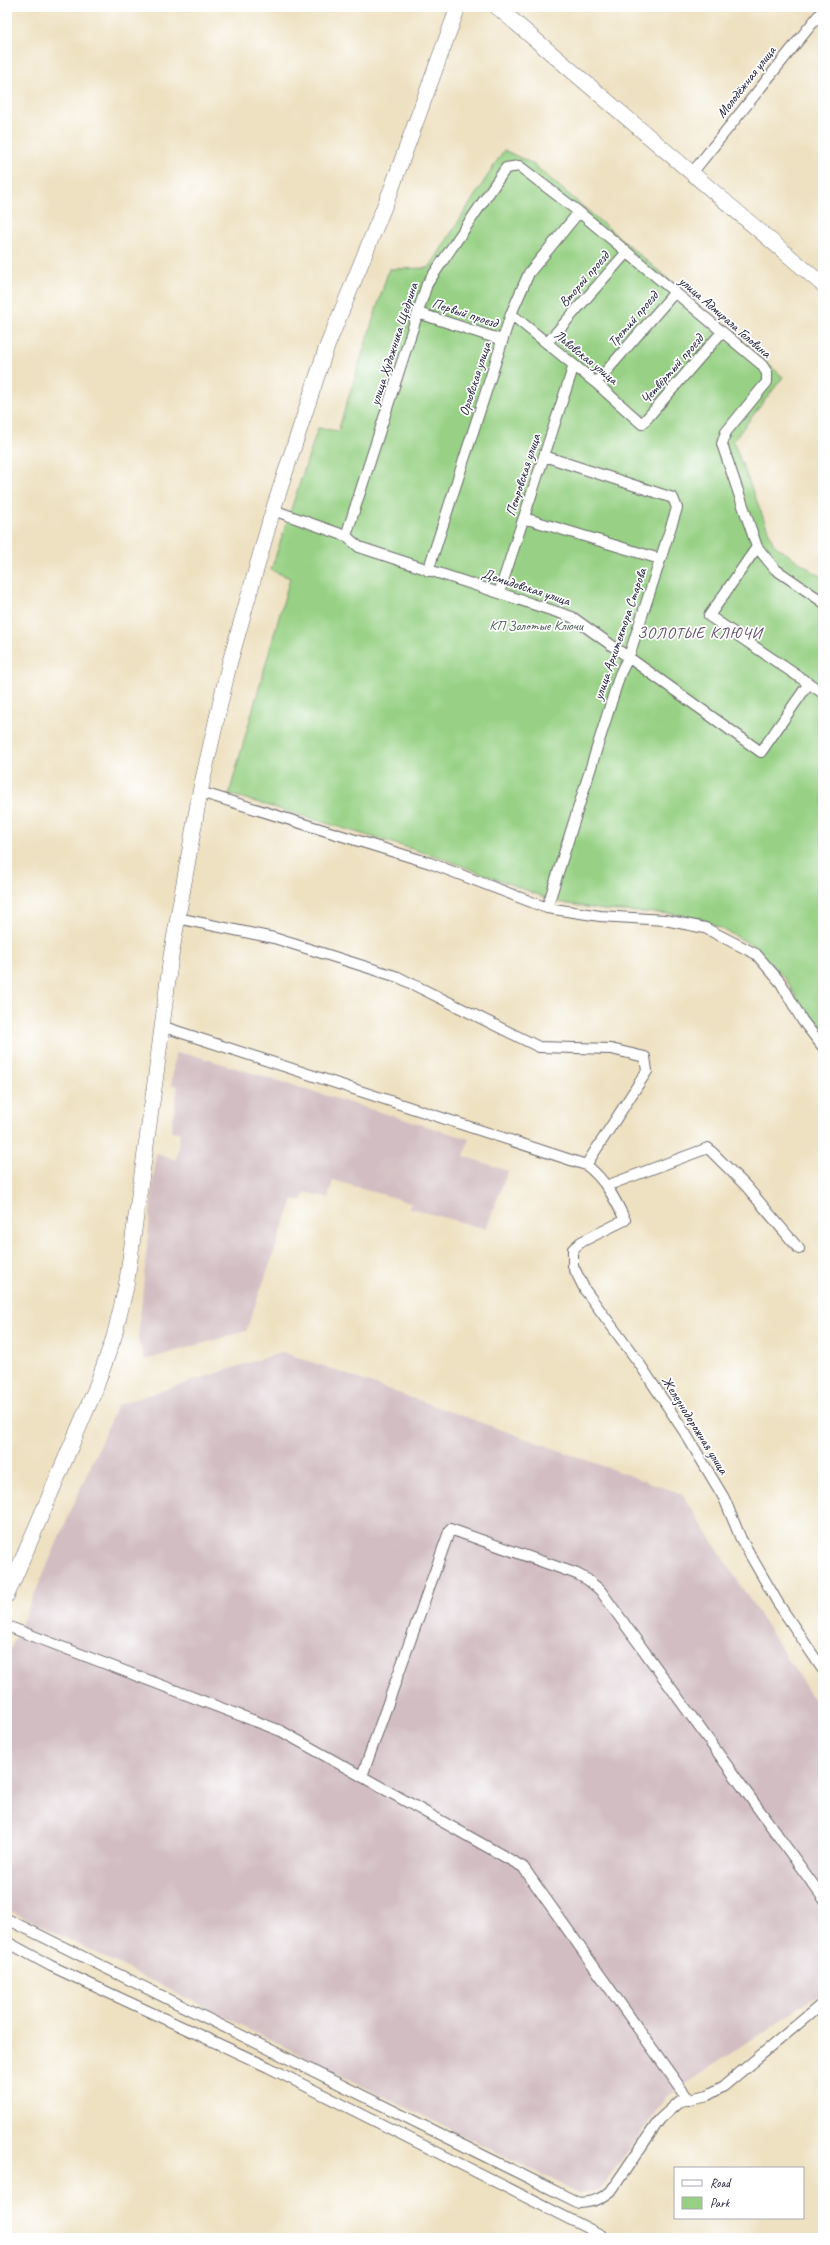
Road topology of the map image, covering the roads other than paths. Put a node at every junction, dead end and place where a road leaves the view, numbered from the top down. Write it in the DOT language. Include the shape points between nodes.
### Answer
graph roads {
  1 [pos="458,7"];
  2 [pos="497,7"];
  3 [pos="823,10"];
  4 [pos="519,166"];
  5 [pos="692,173"];
  6 [pos="579,212"];
  7 [pos="627,252"];
  8 [pos="823,285"];
  9 [pos="675,292"];
  10 [pos="418,313"];
  11 [pos="511,314"];
  12 [pos="722,332"];
  13 [pos="502,340"];
  14 [pos="547,343"];
  15 [pos="574,365"];
  16 [pos="596,383"];
  17 [pos="642,424"];
  18 [pos="544,456"];
  19 [pos="273,510"];
  20 [pos="524,518"];
  21 [pos="346,536"];
  22 [pos="756,547"];
  23 [pos="660,559"];
  24 [pos="428,571"];
  25 [pos="499,593"];
  26 [pos="823,602"];
  27 [pos="629,656"];
  28 [pos="808,684"];
  29 [pos="823,693"];
  30 [pos="200,792"];
  31 [pos="547,908"];
  32 [pos="177,918"];
  33 [pos="161,1026"];
  34 [pos="823,1047"];
  35 [pos="586,1165"];
  36 [pos="606,1186"];
  37 [pos="798,1249"];
  38 [pos="7,1595"];
  39 [pos="7,1626"];
  40 [pos="823,1670"];
  41 [pos="362,1776"];
  42 [pos="823,1898"];
  43 [pos="7,1919"];
  44 [pos="7,1942"];
  45 [pos="823,2003"];
  46 [pos="689,2100"];
  47 [pos="601,2238"];
  1 -- 19 [label="street" via="391,190 326,349"];
  2 -- 5 [label="street"];
  3 -- 5 [label="street, Молодёжная улица"];
  4 -- 6 [label="street, улица Адмирала Головина"];
  4 -- 10 [label="street, улица Художника Щедрина" via="506,168 427,284"];
  5 -- 8 [label="street"];
  6 -- 7 [label="street, улица Адмирала Головина"];
  6 -- 11 [label="street, Орловская улица" via="529,272"];
  7 -- 9 [label="street, улица Адмирала Головина"];
  7 -- 14 [label="street, Второй проезд"];
  9 -- 12 [label="street, улица Адмирала Головина"];
  9 -- 16 [label="street, Третий проезд"];
  10 -- 13 [label="street, Первый проезд"];
  10 -- 21 [label="street, улица Художника Щедрина"];
  11 -- 13 [label="street, Орловская улица"];
  11 -- 14 [label="street, Львовская улица"];
  12 -- 17 [label="street, Четвёртый проезд"];
  12 -- 22 [label="street, улица Адмирала Головина" via="762,365 767,373 767,382 726,432 722,444"];
  13 -- 24 [label="street, Орловская улица"];
  14 -- 15 [label="street, Львовская улица"];
  15 -- 16 [label="street, Львовская улица"];
  15 -- 18 [label="street, Петровская улица"];
  16 -- 17 [label="street, Львовская улица"];
  18 -- 20 [label="street, Петровская улица"];
  18 -- 23 [label="street, улица Архитектора Старова" via="673,498 677,508"];
  19 -- 21 [label="street, Демидовская улица"];
  19 -- 30 [label="street" via="229,665"];
  20 -- 23 [label="street"];
  20 -- 25 [label="street, Петровская улица"];
  21 -- 24 [label="street, Демидовская улица" via="359,547"];
  22 -- 26 [label="street, улица Адмирала Головина" via="775,569"];
  22 -- 28 [label="street" via="708,616"];
  23 -- 27 [label="street, улица Архитектора Старова"];
  24 -- 25 [label="street, Демидовская улица"];
  25 -- 27 [label="street, Демидовская улица" via="572,617"];
  27 -- 28 [label="street, Демидовская улица" via="761,752"];
  27 -- 31 [label="street, улица Архитектора Старова" via="620,674"];
  28 -- 29 [label="street"];
  30 -- 31 [label="street" via="430,863"];
  30 -- 32 [label="street"];
  31 -- 34 [label="street" via="600,916 665,920 705,928 756,954 781,983 802,1020"];
  32 -- 33 [label="street"];
  32 -- 35 [label="street" via="274,938 398,977 540,1046 611,1049 644,1058 647,1071"];
  33 -- 35 [label="street"];
  33 -- 38 [label="street" via="126,1287 114,1337 95,1390"];
  35 -- 36 [label="street"];
  36 -- 37 [label="street" via="708,1148 746,1186"];
  36 -- 40 [label="street, Железнодорожная улица" via="625,1220 581,1242 573,1249 573,1266 585,1290 639,1363 687,1436 724,1498 742,1539 778,1603"];
  39 -- 41 [label="street" via="281,1731"];
  41 -- 42 [label="street" via="450,1529 577,1574 600,1590"];
  41 -- 46 [label="street" via="523,1867"];
  43 -- 46 [label="street" via="579,2202 591,2202 611,2191 660,2119 680,2102"];
  44 -- 47 [label="street" via="51,1966 268,2067 601,2235"];
  45 -- 46 [label="street" via="724,2086 708,2095"];
}
